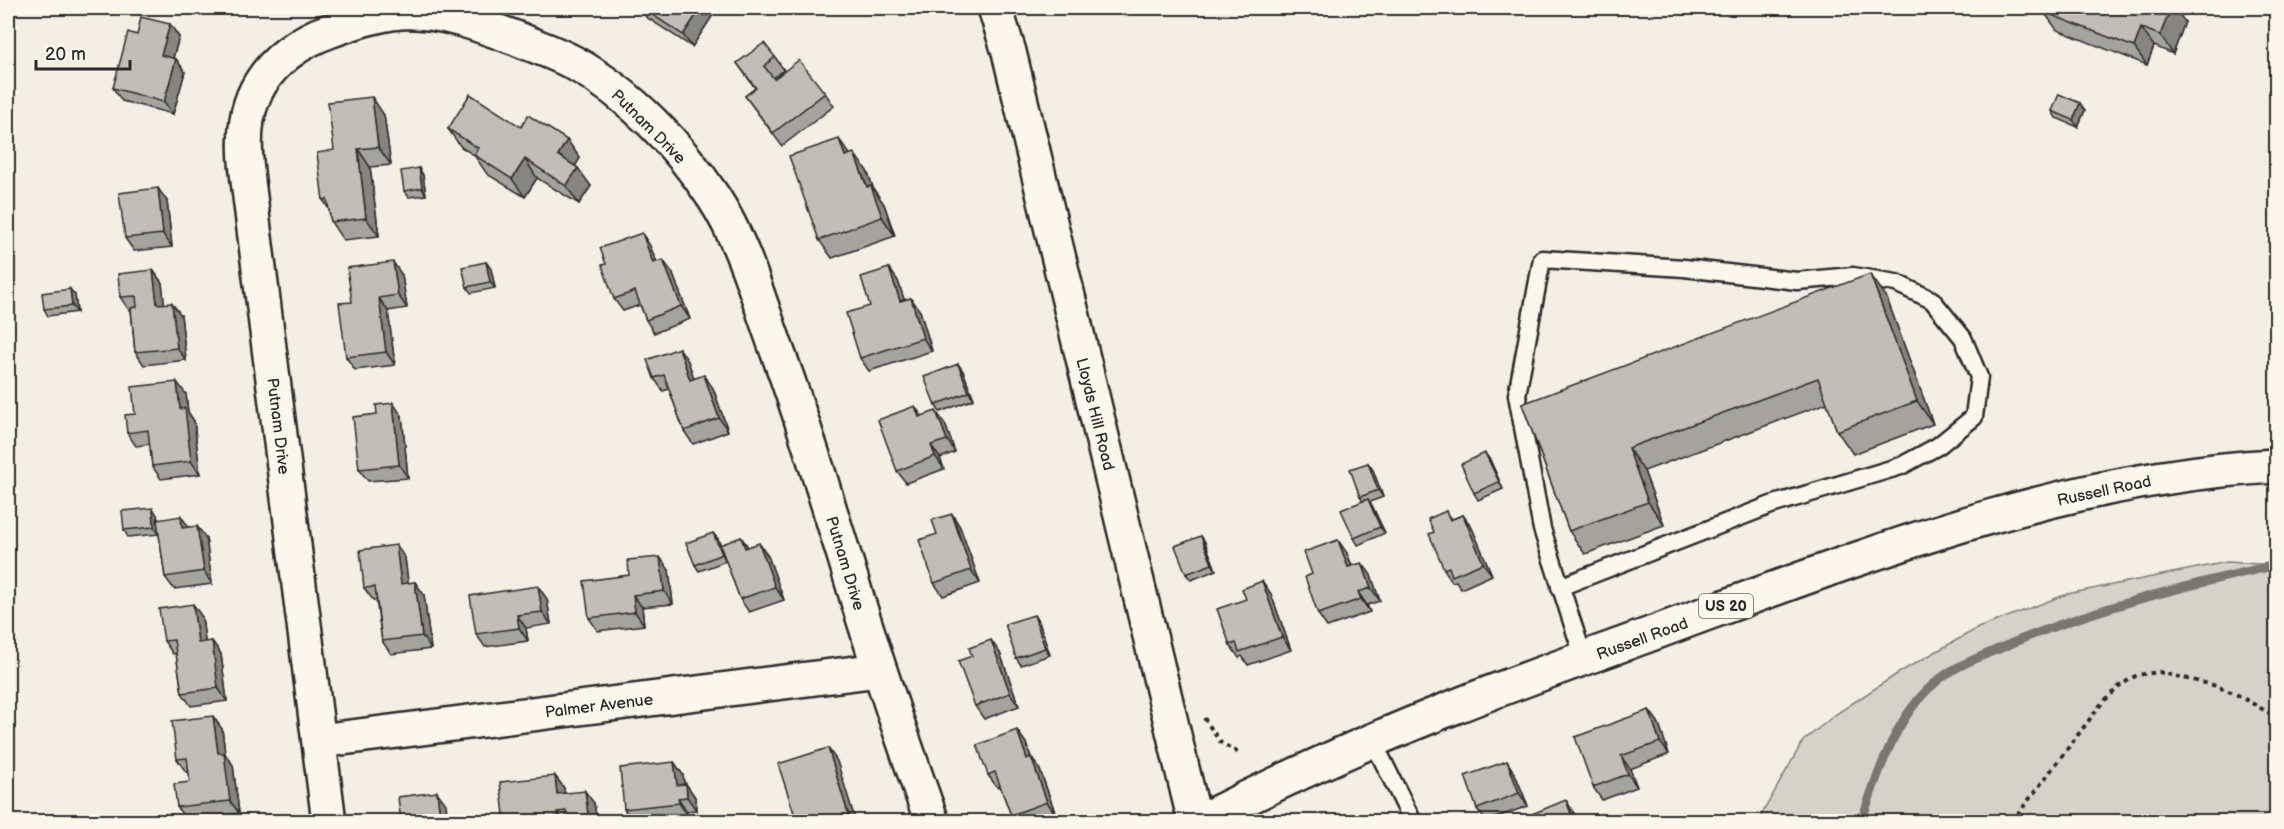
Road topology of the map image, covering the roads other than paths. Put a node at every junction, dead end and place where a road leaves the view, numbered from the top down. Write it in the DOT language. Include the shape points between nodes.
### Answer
graph roads {
  1 [pos="994,8"];
  2 [pos="2277,466"];
  3 [pos="1560,587"];
  4 [pos="1584,659"];
  5 [pos="879,670"];
  6 [pos="319,741"];
  7 [pos="1373,741"];
  8 [pos="329,822"];
  9 [pos="932,822"];
  10 [pos="1196,822"];
  11 [pos="1413,822"];
  1 -- 10 [label="street, Lloyds Hill Road" via="1009,52"];
  2 -- 4 [label="street, Russell Road / US 20" via="2144,480 1950,527"];
  3 -- 3 [label="lane" via="1542,529 1517,395 1542,259 1684,268 1797,281 1853,276 1896,283 1932,300 1963,339 1979,376 1974,417 1938,446 1901,466 1771,505"];
  3 -- 4 [label="lane"];
  4 -- 7 [label="street, Russell Road / US 20"];
  5 -- 6 [label="street, Palmer Avenue"];
  5 -- 6 [label="street, Putnam Drive" via="802,417 730,227 705,186 639,110 575,63 479,25 443,15 401,12 342,26 297,46 263,77 247,113 245,152"];
  5 -- 9 [label="street, Putnam Drive"];
  6 -- 8 [label="street, Putnam Drive"];
  7 -- 10 [label="street, Russell Road / US 20"];
  7 -- 11 [label="lane"];
}
